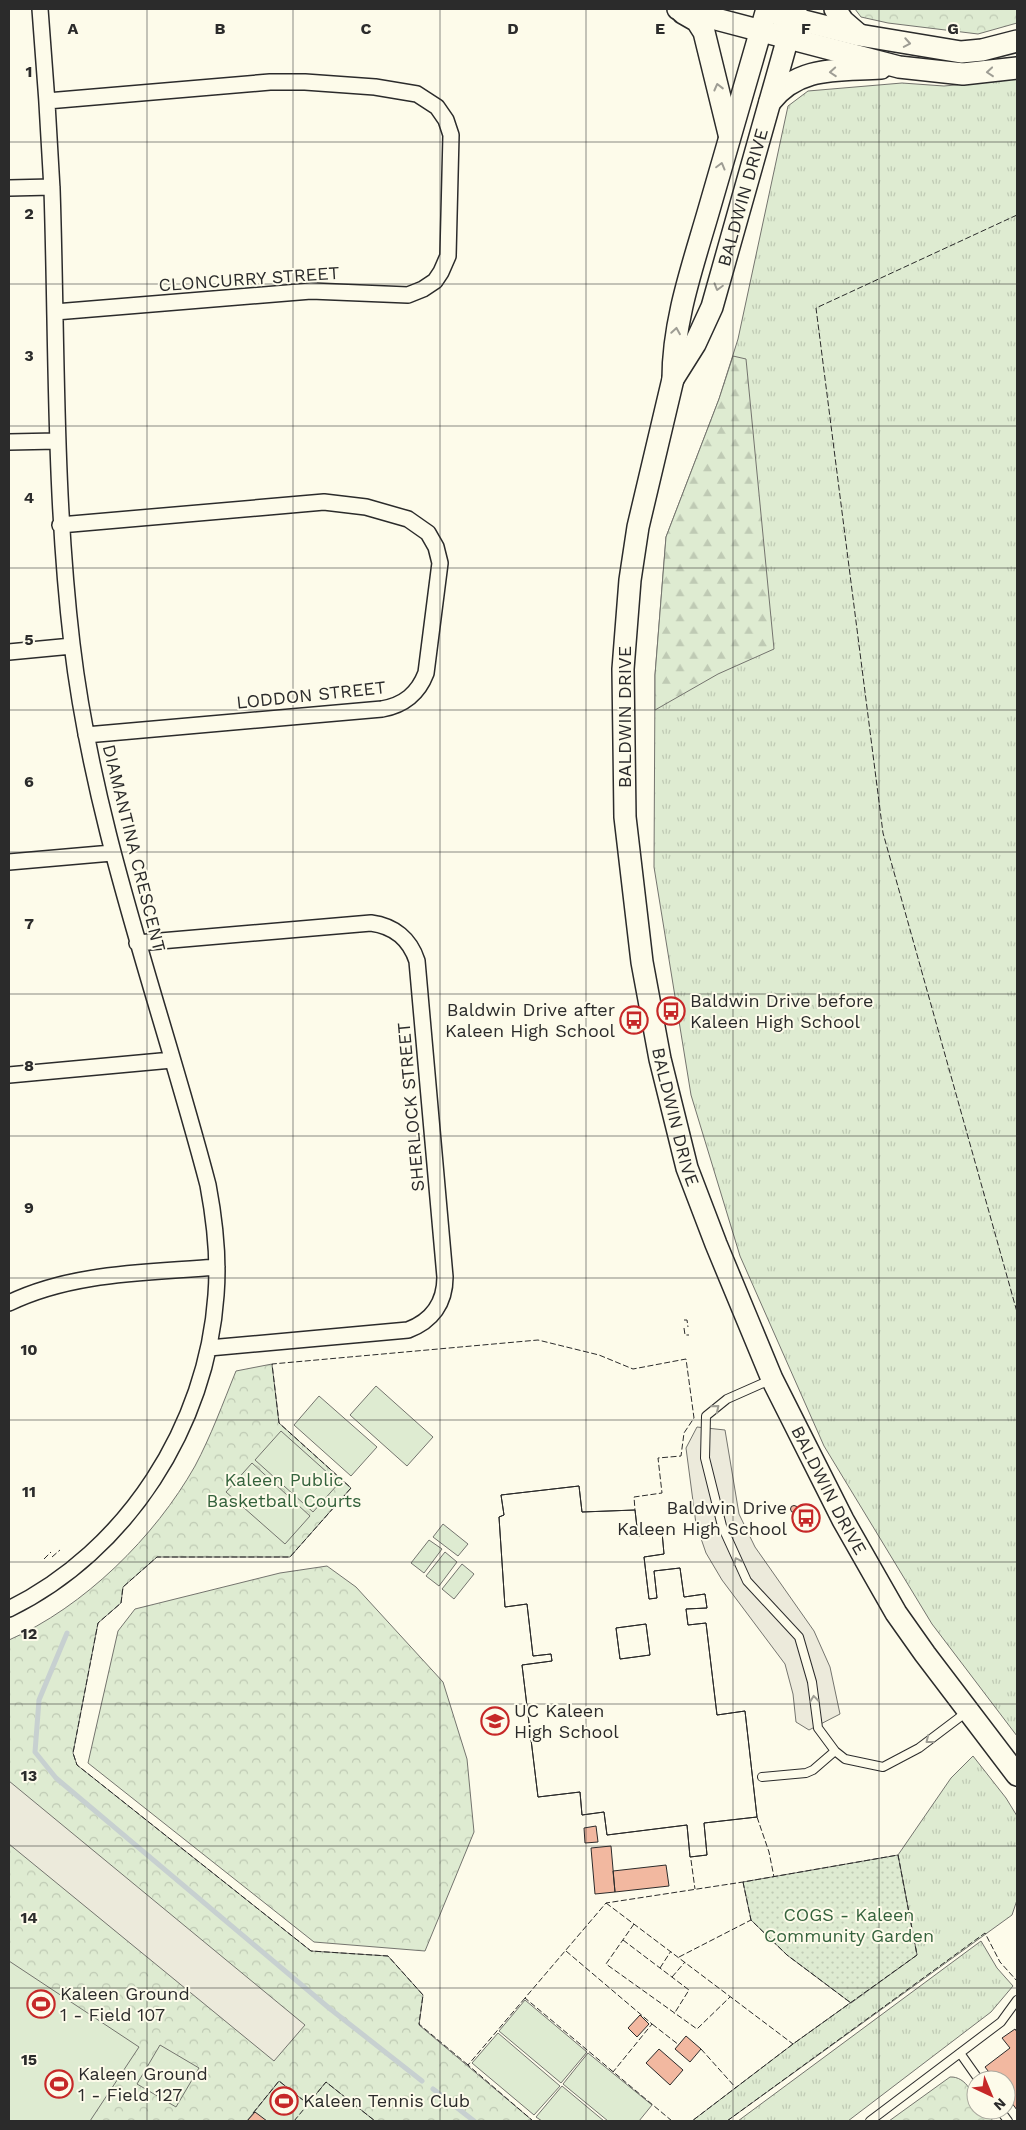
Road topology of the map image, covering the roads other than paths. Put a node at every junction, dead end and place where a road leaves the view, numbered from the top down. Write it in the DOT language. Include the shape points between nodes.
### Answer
graph roads {
  1 [pos="40,9"];
  2 [pos="676,9"];
  3 [pos="835,9"];
  4 [pos="762,15"];
  5 [pos="792,22"];
  6 [pos="859,35"];
  7 [pos="1017,41"];
  8 [pos="899,67"];
  9 [pos="1017,68"];
  10 [pos="47,101"];
  11 [pos="770,102"];
  12 [pos="730,134"];
  13 [pos="52,187"];
  14 [pos="9,188"];
  15 [pos="55,312"];
  16 [pos="673,379"];
  17 [pos="57,441"];
  18 [pos="9,442"];
  19 [pos="60,525"];
  20 [pos="72,646"];
  21 [pos="9,652"];
  22 [pos="86,735"];
  23 [pos="112,853"];
  24 [pos="9,862"];
  25 [pos="137,943"];
  26 [pos="172,1060"];
  27 [pos="9,1075"];
  28 [pos="217,1266"];
  29 [pos="9,1303"];
  30 [pos="209,1348"];
  31 [pos="772,1379"];
  32 [pos="9,1609"];
  33 [pos="968,1711"];
  34 [pos="835,1751"];
  35 [pos="1015,1772"];
  36 [pos="762,1777"];
  37 [pos="1017,2000"];
  38 [pos="960,2053"];
  39 [pos="972,2070"];
  40 [pos="870,2121"];
  1 -- 10 [label="street, DIAMANTINA CRESCENT"];
  2 -- 4 [label="main road"];
  12 -- 2 [label="main road, one-way" via="704,32 692,17"];
  3 -- 6 [label="main road"];
  4 -- 5 [label="main road"];
  4 -- 12 [label="main road, BALDWIN DRIVE"];
  5 -- 6 [label="main road"];
  5 -- 8 [label="main road"];
  5 -- 11 [label="main road, BALDWIN DRIVE"];
  6 -- 7 [label="main road, one-way" via="961,52"];
  9 -- 8 [label="main road, one-way" via="963,74"];
  8 -- 11 [label="main road, one-way" via="811,73 789,83"];
  10 -- 13 [label="street, DIAMANTINA CRESCENT"];
  10 -- 15 [label="street, CLONCURRY STREET" via="270,82 375,87 417,94 431,102 446,120 451,143 448,256 430,285 416,293 399,296 337,291 284,292"];
  11 -- 16 [label="main road, BALDWIN DRIVE, one-way" via="712,307 695,344"];
  16 -- 12 [label="main road, BALDWIN DRIVE, one-way" via="678,321"];
  13 -- 14 [label="street"];
  13 -- 15 [label="street, DIAMANTINA CRESCENT"];
  15 -- 17 [label="street, DIAMANTINA CRESCENT"];
  16 -- 31 [label="main road, BALDWIN DRIVE" via="638,527 630,580 623,669 625,817 649,1004 687,1168"];
  17 -- 18 [label="street"];
  17 -- 19 [label="street, DIAMANTINA CRESCENT"];
  19 -- 20 [label="street, DIAMANTINA CRESCENT"];
  19 -- 22 [label="street, LODDON STREET" via="302,503 345,503 387,511 415,522 432,540 440,563 426,673 418,688 399,704 382,709"];
  20 -- 21 [label="street"];
  20 -- 22 [label="street, DIAMANTINA CRESCENT"];
  22 -- 23 [label="street, DIAMANTINA CRESCENT"];
  23 -- 24 [label="street"];
  23 -- 25 [label="street, DIAMANTINA CRESCENT"];
  25 -- 26 [label="street, DIAMANTINA CRESCENT"];
  25 -- 30 [label="street, SHERLOCK STREET" via="371,923 387,926 400,934 417,961 445,1277 441,1303 431,1317 408,1330"];
  26 -- 27 [label="street"];
  26 -- 28 [label="street, DIAMANTINA CRESCENT" via="208,1185"];
  28 -- 29 [label="street" via="86,1279"];
  28 -- 30 [label="street, DIAMANTINA CRESCENT"];
  30 -- 32 [label="street, DIAMANTINA CRESCENT" via="194,1402 183,1427 140,1498 84,1559"];
  31 -- 33 [label="main road, BALDWIN DRIVE" via="843,1520 896,1613"];
  34 -- 31 [label="lane, one-way" via="818,1728 812,1682 799,1638 747,1581 722,1526 705,1458 706,1416 727,1399"];
  33 -- 34 [label="lane, one-way" via="919,1748 883,1767 845,1759"];
  33 -- 35 [label="main road, BALDWIN DRIVE"];
  34 -- 36 [label="lane" via="806,1773"];
  37 -- 38 [label="lane" via="1002,2022"];
  38 -- 39 [label="lane"];
  38 -- 40 [label="lane"];
}
